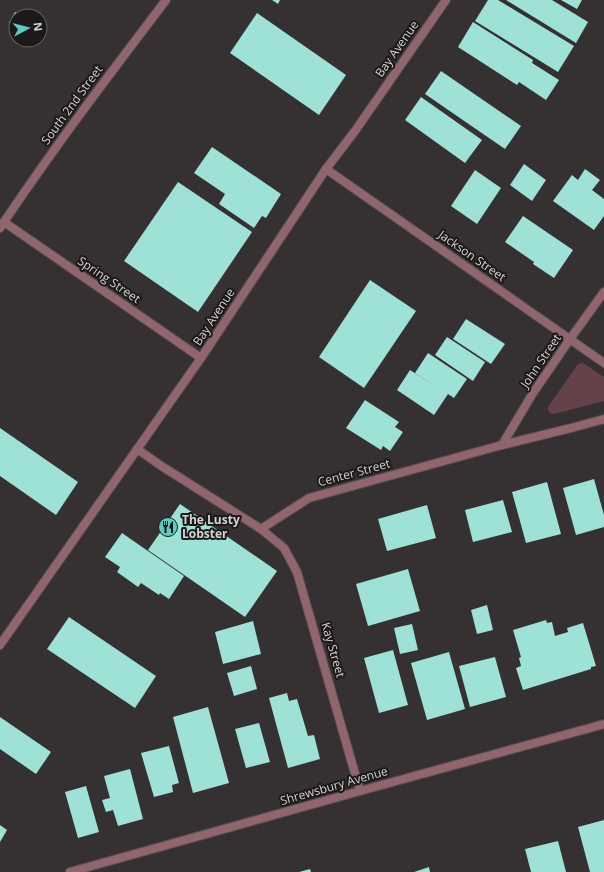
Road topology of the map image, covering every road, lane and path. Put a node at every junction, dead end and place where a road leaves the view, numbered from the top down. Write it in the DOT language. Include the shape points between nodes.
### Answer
graph roads {
  1 [pos="166,0"];
  2 [pos="446,0"];
  3 [pos="326,169"];
  4 [pos="2,225"];
  5 [pos="604,292"];
  6 [pos="570,339"];
  7 [pos="201,358"];
  8 [pos="604,363"];
  9 [pos="604,418"];
  10 [pos="502,445"];
  11 [pos="137,449"];
  12 [pos="261,529"];
  13 [pos="0,645"];
  14 [pos="604,724"];
  15 [pos="360,791"];
  16 [pos="70,872"];
  1 -- 4 [label="street, South 2nd Street" via="91,99"];
  2 -- 3 [label="street, Bay Avenue"];
  3 -- 6 [label="street, Jackson Street"];
  3 -- 7 [label="street, Bay Avenue"];
  4 -- 7 [label="street, Spring Street"];
  5 -- 6 [label="street, John Street"];
  6 -- 8 [label="street, Jackson Street"];
  6 -- 10 [label="street, John Street"];
  7 -- 11 [label="street, Bay Avenue"];
  9 -- 10 [label="street, Center Street"];
  10 -- 12 [label="street, Center Street" via="309,498"];
  11 -- 12 [label="street"];
  11 -- 13 [label="street, Bay Avenue"];
  12 -- 15 [label="street, Kay Street" via="284,548 298,572"];
  14 -- 15 [label="street, Shrewsbury Avenue"];
  15 -- 16 [label="street, Shrewsbury Avenue"];
}
